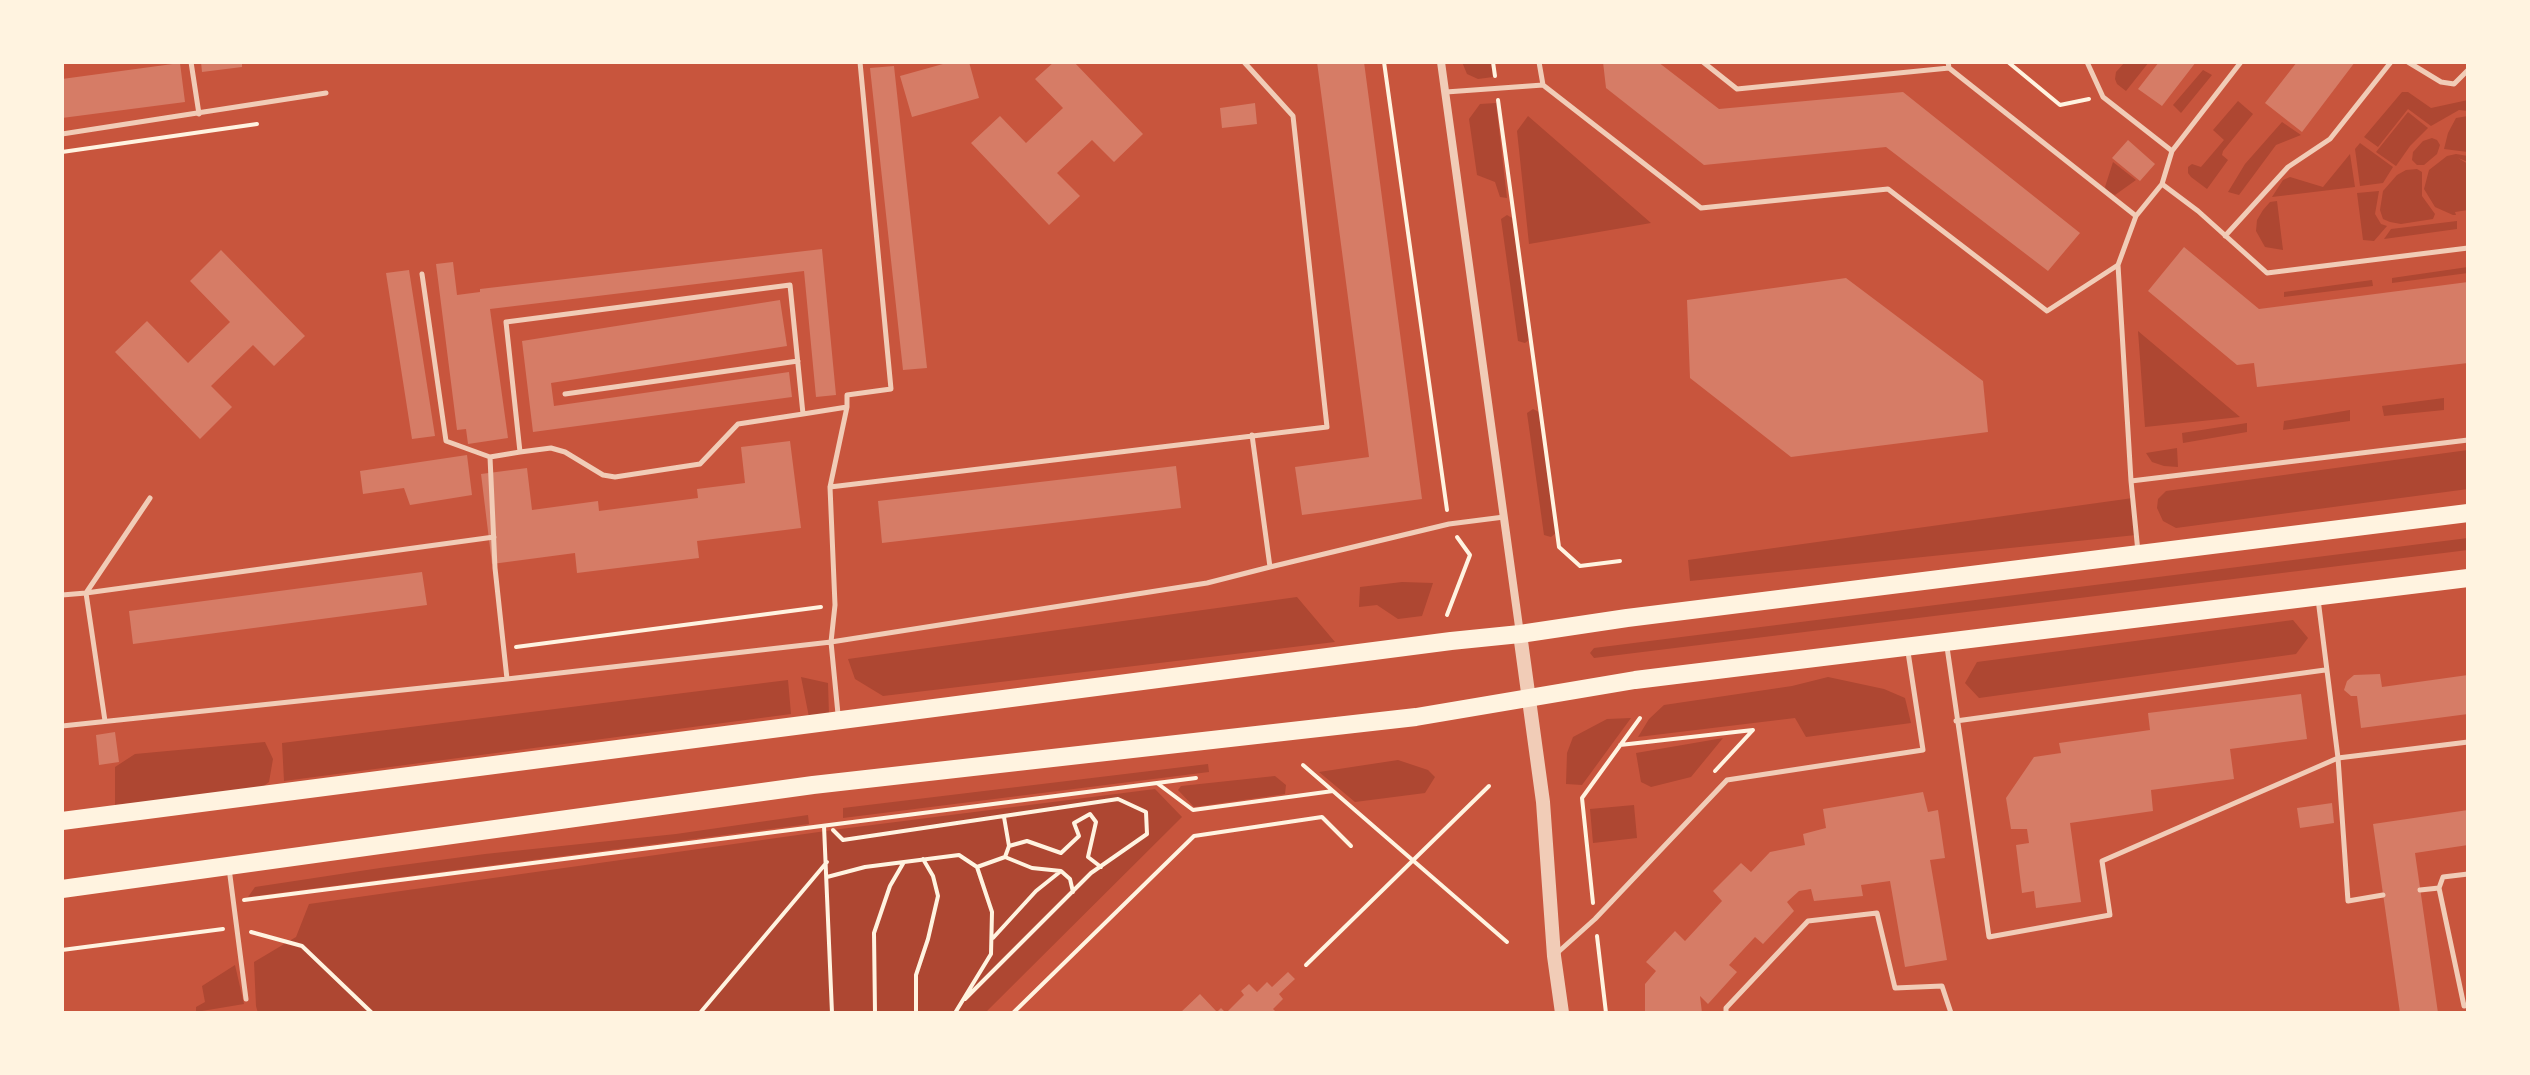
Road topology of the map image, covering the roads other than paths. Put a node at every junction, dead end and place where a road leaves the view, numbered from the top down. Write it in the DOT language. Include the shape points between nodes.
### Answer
graph roads {
  1 [pos="191,62"];
  2 [pos="860,62"];
  3 [pos="1244,62"];
  4 [pos="1441,62"];
  5 [pos="1539,62"];
  6 [pos="1703,62"];
  7 [pos="2087,62"];
  8 [pos="2241,62"];
  9 [pos="2391,62"];
  10 [pos="2408,62"];
  11 [pos="1949,65"];
  12 [pos="2468,70"];
  13 [pos="1543,85"];
  14 [pos="326,93"];
  15 [pos="1445,93"];
  16 [pos="199,114"];
  17 [pos="62,134"];
  18 [pos="2172,151"];
  19 [pos="2162,184"];
  20 [pos="2136,216"];
  21 [pos="2225,236"];
  22 [pos="2468,248"];
  23 [pos="2118,265"];
  24 [pos="422,274"];
  25 [pos="798,361"];
  26 [pos="565,394"];
  27 [pos="847,407"];
  28 [pos="803,414"];
  29 [pos="1252,435"];
  30 [pos="2468,440"];
  31 [pos="520,452"];
  32 [pos="490,457"];
  33 [pos="2131,481"];
  34 [pos="830,487"];
  35 [pos="150,498"];
  36 [pos="2468,513"];
  37 [pos="1504,517"];
  38 [pos="494,537"];
  39 [pos="2138,554"];
  40 [pos="1270,567"];
  41 [pos="2468,578"];
  42 [pos="86,593"];
  43 [pos="62,595"];
  44 [pos="2318,597"];
  45 [pos="1520,634"];
  46 [pos="831,642"];
  47 [pos="1946,642"];
  48 [pos="1907,647"];
  49 [pos="2325,670"];
  50 [pos="507,679"];
  51 [pos="1529,699"];
  52 [pos="105,721"];
  53 [pos="839,721"];
  54 [pos="1956,721"];
  55 [pos="62,726"];
  56 [pos="2468,742"];
  57 [pos="2338,758"];
  58 [pos="62,821"];
  59 [pos="228,867"];
  60 [pos="2468,874"];
  61 [pos="2439,888"];
  62 [pos="62,889"];
  63 [pos="2420,890"];
  64 [pos="2383,895"];
  65 [pos="1554,956"];
  66 [pos="246,999"];
  67 [pos="2468,1005"];
  68 [pos="1562,1013"];
  69 [pos="1726,1013"];
  70 [pos="1951,1013"];
  1 -- 16 [label="lane"];
  2 -- 27 [label="lane" via="891,389 847,395"];
  3 -- 29 [label="lane" via="1293,116 1327,427"];
  4 -- 15 [label="street"];
  5 -- 13 [label="lane"];
  6 -- 11 [label="lane" via="1737,89"];
  7 -- 18 [label="lane" via="2103,97"];
  8 -- 18 [label="lane"];
  9 -- 21 [label="lane" via="2330,139 2288,167"];
  10 -- 12 [label="lane" via="2454,84"];
  11 -- 20 [label="lane"];
  13 -- 15 [label="lane"];
  13 -- 23 [label="lane" via="1701,208 1888,189 2047,311"];
  14 -- 16 [label="lane"];
  15 -- 37 [label="street"];
  16 -- 17 [label="lane"];
  18 -- 19 [label="lane"];
  19 -- 20 [label="lane"];
  19 -- 21 [label="lane"];
  20 -- 23 [label="lane"];
  21 -- 22 [label="lane" via="2267,273"];
  23 -- 33 [label="lane"];
  24 -- 32 [label="lane" via="446,441"];
  25 -- 26 [label="lane"];
  25 -- 28 [label="lane"];
  25 -- 31 [label="lane" via="790,285 506,322"];
  27 -- 28 [label="lane"];
  27 -- 34 [label="lane"];
  28 -- 31 [label="lane" via="738,424 700,464 615,477 551,448"];
  29 -- 34 [label="lane"];
  29 -- 40 [label="lane"];
  30 -- 33 [label="lane"];
  31 -- 32 [label="lane"];
  32 -- 38 [label="lane"];
  33 -- 39 [label="lane"];
  34 -- 46 [label="lane" via="835,605"];
  35 -- 42 [label="lane"];
  36 -- 39 [label="main road"];
  37 -- 40 [label="lane" via="1449,524"];
  37 -- 45 [label="street"];
  38 -- 42 [label="lane"];
  38 -- 50 [label="lane"];
  39 -- 45 [label="main road"];
  40 -- 46 [label="lane" via="1207,583"];
  41 -- 44 [label="main road"];
  42 -- 43 [label="lane"];
  42 -- 52 [label="lane"];
  44 -- 47 [label="main road"];
  44 -- 49 [label="lane"];
  45 -- 51 [label="street"];
  45 -- 53 [label="main road"];
  46 -- 50 [label="lane"];
  46 -- 53 [label="lane"];
  47 -- 48 [label="main road"];
  47 -- 54 [label="lane"];
  48 -- 51 [label="main road" via="1635,680"];
  48 -- 65 [label="lane" via="1923,750 1727,780"];
  49 -- 54 [label="lane"];
  49 -- 57 [label="lane"];
  50 -- 52 [label="lane"];
  51 -- 59 [label="main road" via="1416,717 813,785"];
  51 -- 65 [label="street"];
  52 -- 55 [label="lane"];
  53 -- 58 [label="main road"];
  54 -- 57 [label="lane" via="1989,937 2110,915 2102,861"];
  56 -- 57 [label="lane"];
  57 -- 64 [label="lane" via="2348,901"];
  59 -- 62 [label="main road"];
  59 -- 66 [label="lane"];
  60 -- 61 [label="lane" via="2443,877"];
  61 -- 63 [label="lane"];
  61 -- 67 [label="lane" via="2464,1006"];
  65 -- 68 [label="street"];
  69 -- 70 [label="lane" via="1808,921 1877,913 1895,988 1942,986"];
}
